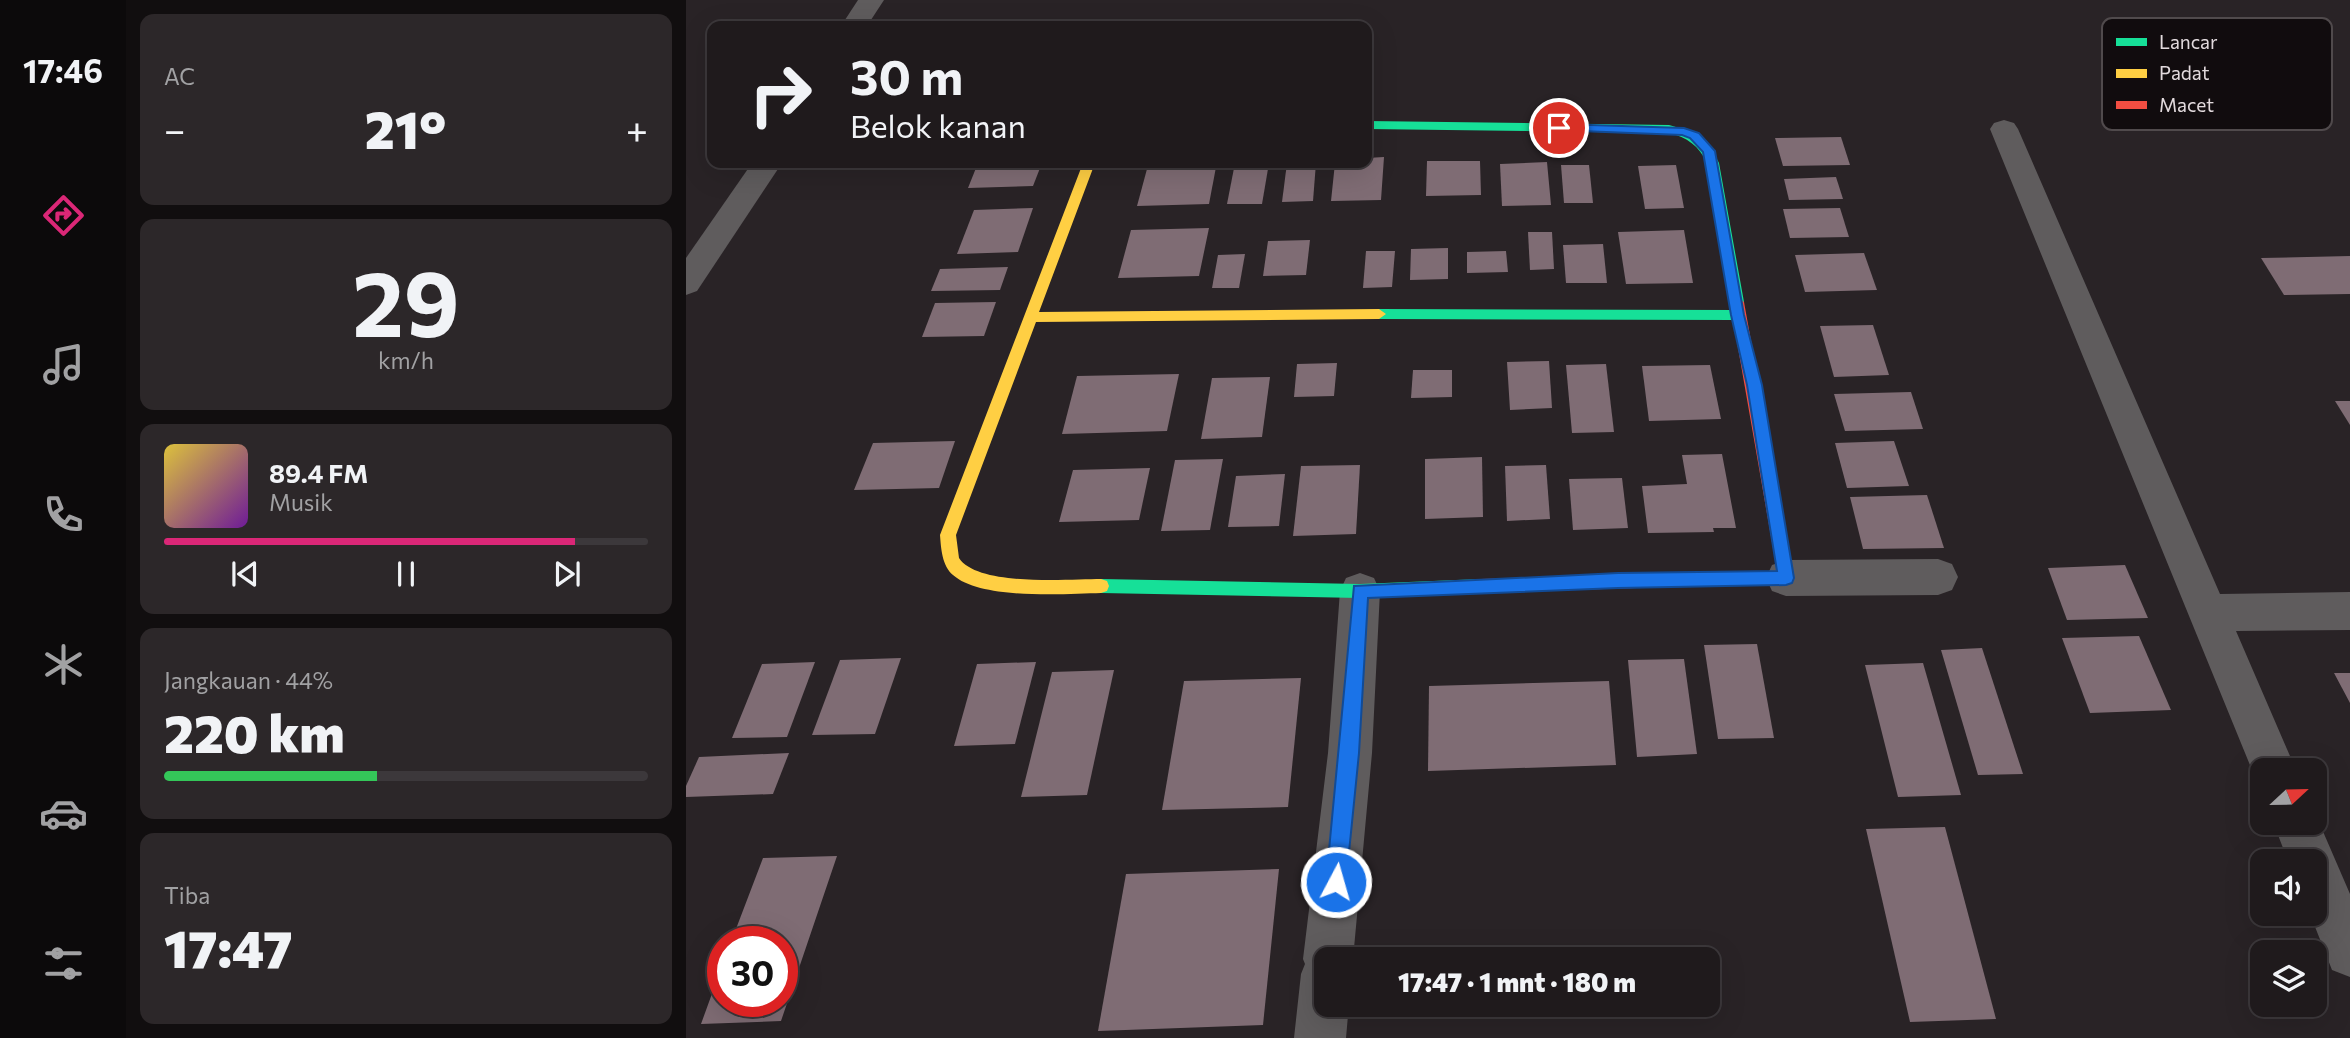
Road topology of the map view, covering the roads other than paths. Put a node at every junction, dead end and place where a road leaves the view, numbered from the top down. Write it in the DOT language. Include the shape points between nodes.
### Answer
graph roads {
  1 [pos="871,0"];
  2 [pos="857,21"];
  3 [pos="1372,125"];
  4 [pos="2004,129"];
  5 [pos="764,168"];
  6 [pos="1086,168"];
  7 [pos="686,283"];
  8 [pos="1737,315"];
  9 [pos="1032,317"];
  10 [pos="1786,578"];
  11 [pos="1937,578"];
  12 [pos="1360,591"];
  13 [pos="2350,611"];
  14 [pos="2208,613"];
  15 [pos="2269,758"];
  16 [pos="2327,898"];
  17 [pos="1329,947"];
  18 [pos="2350,953"];
  19 [pos="1322,1017"];
  20 [pos="1320,1038"];
  1 -- 2 [label="street"];
  3 -- 8 [label="street" via="1669,129 1695,136 1713,163"];
  4 -- 14 [label="street"];
  5 -- 7 [label="street"];
  6 -- 9 [label="street"];
  8 -- 9 [label="street"];
  8 -- 10 [label="street" via="1754,385"];
  9 -- 12 [label="street" via="948,535 952,566 966,578 1020,585"];
  10 -- 11 [label="street"];
  10 -- 12 [label="street"];
  12 -- 17 [label="street" via="1350,753"];
  13 -- 14 [label="street"];
  14 -- 15 [label="street"];
  16 -- 18 [label="street"];
  19 -- 20 [label="street"];
}
